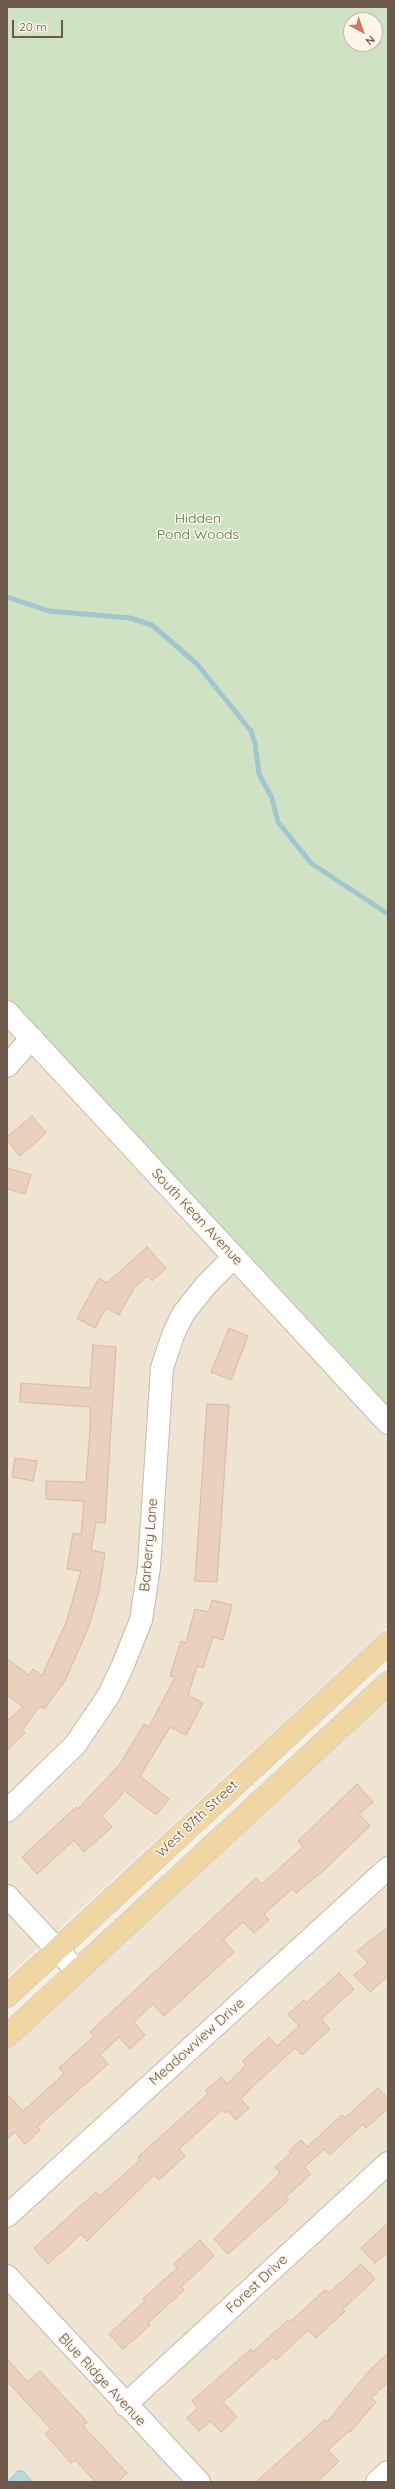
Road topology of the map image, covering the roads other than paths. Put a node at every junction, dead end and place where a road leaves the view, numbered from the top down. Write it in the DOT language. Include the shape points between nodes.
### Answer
graph roads {
  1 [pos="7,1012"];
  2 [pos="32,1038"];
  3 [pos="7,1066"];
  4 [pos="234,1256"];
  5 [pos="388,1423"];
  6 [pos="388,1642"];
  7 [pos="388,1683"];
  8 [pos="7,1811"];
  9 [pos="388,1868"];
  10 [pos="7,1896"];
  11 [pos="57,1950"];
  12 [pos="77,1971"];
  13 [pos="7,1996"];
  14 [pos="7,2036"];
  15 [pos="388,2163"];
  16 [pos="7,2216"];
  17 [pos="7,2276"];
  18 [pos="125,2405"];
  19 [pos="388,2472"];
  20 [pos="200,2482"];
  21 [pos="377,2482"];
  1 -- 2 [label="street, South Kean Avenue"];
  2 -- 3 [label="street"];
  2 -- 4 [label="street, South Kean Avenue"];
  4 -- 5 [label="street, South Kean Avenue"];
  4 -- 8 [label="street, Barberry Lane" via="183,1314 162,1368 150,1567 141,1620 123,1665 109,1695 75,1745"];
  6 -- 11 [label="main road, West 87th Street"];
  7 -- 12 [label="main road"];
  9 -- 16 [label="street, Meadowview Drive"];
  10 -- 11 [label="street"];
  11 -- 12 [label="street"];
  11 -- 13 [label="main road, West 87th Street"];
  12 -- 14 [label="main road"];
  15 -- 18 [label="street, Forest Drive"];
  17 -- 18 [label="street, Blue Ridge Avenue"];
  18 -- 20 [label="street, Blue Ridge Avenue"];
  19 -- 21 [label="street"];
}
